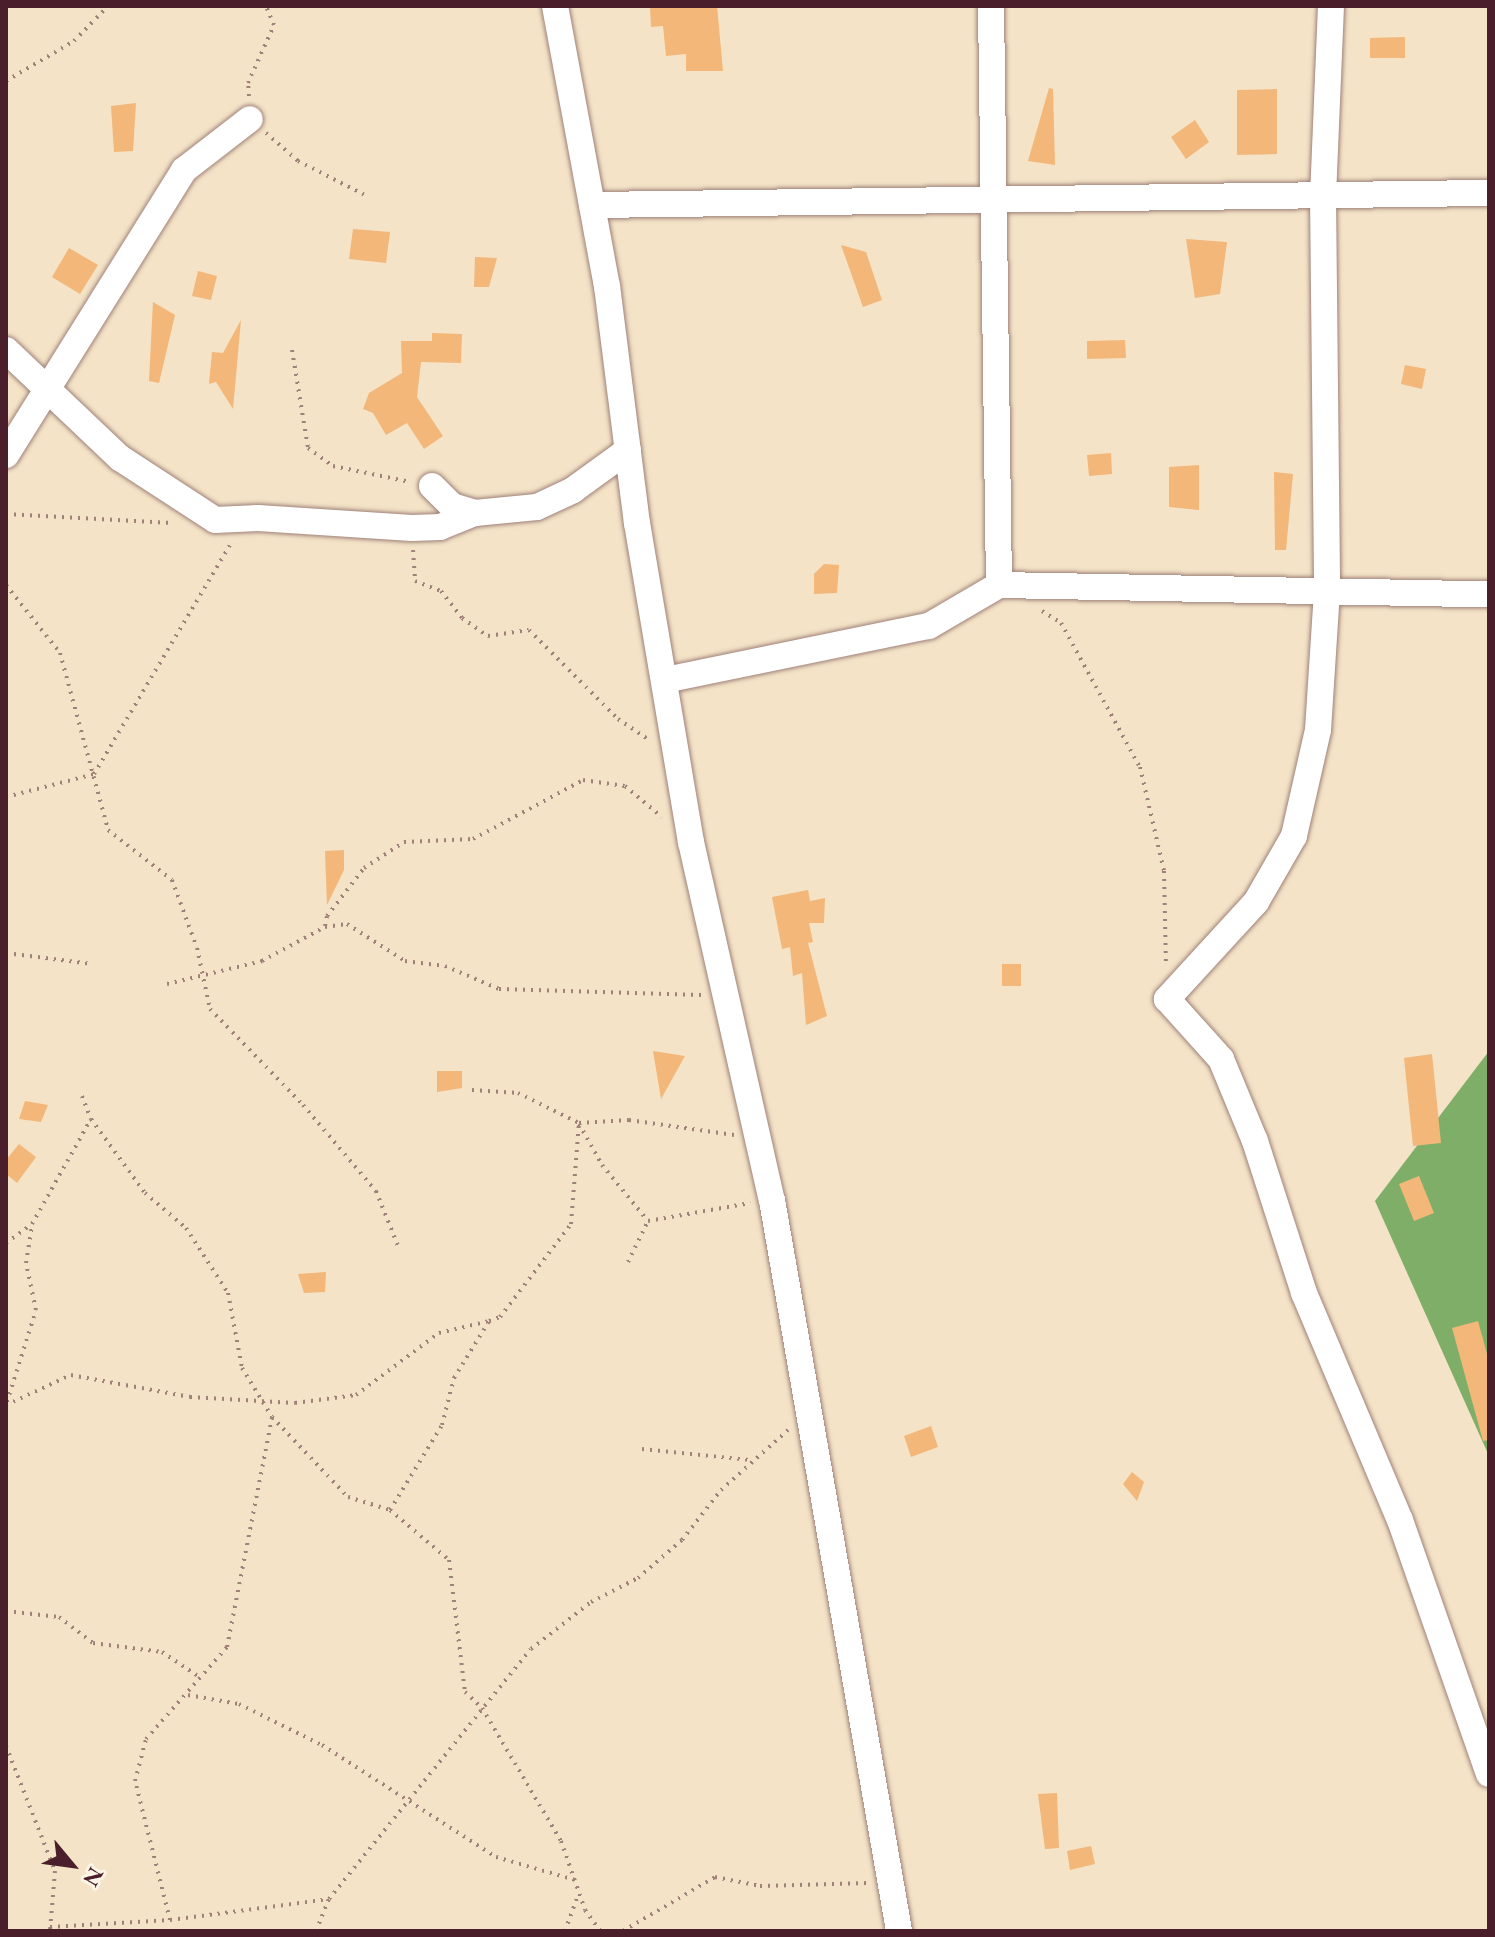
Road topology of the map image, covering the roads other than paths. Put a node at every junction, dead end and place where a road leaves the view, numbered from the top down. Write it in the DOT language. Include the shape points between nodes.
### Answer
graph roads {
  1 [pos="555,6"];
  2 [pos="991,6"];
  3 [pos="1331,6"];
  4 [pos="250,119"];
  5 [pos="1489,193"];
  6 [pos="1323,196"];
  7 [pos="992,199"];
  8 [pos="592,205"];
  9 [pos="6,350"];
  10 [pos="46,388"];
  11 [pos="628,450"];
  12 [pos="6,455"];
  13 [pos="432,486"];
  14 [pos="475,513"];
  15 [pos="999,585"];
  16 [pos="1327,591"];
  17 [pos="1489,594"];
  18 [pos="665,680"];
  19 [pos="1489,1774"];
  20 [pos="899,1931"];
  1 -- 8 [label="street"];
  2 -- 7 [label="street"];
  3 -- 6 [label="street"];
  4 -- 10 [label="street" via="184,170"];
  5 -- 6 [label="street"];
  6 -- 7 [label="street"];
  6 -- 16 [label="street"];
  7 -- 8 [label="street"];
  7 -- 15 [label="street"];
  8 -- 11 [label="street"];
  9 -- 10 [label="street"];
  10 -- 12 [label="street"];
  10 -- 14 [label="street" via="120,458 215,520 412,528 440,527"];
  11 -- 14 [label="street" via="573,490 537,507"];
  11 -- 18 [label="street"];
  13 -- 14 [label="street" via="452,506"];
  15 -- 16 [label="street"];
  15 -- 18 [label="street" via="929,626"];
  16 -- 17 [label="street"];
  16 -- 19 [label="street" via="1318,730 1294,836 1256,902 1167,999 1221,1059 1255,1141 1304,1293 1400,1520"];
  18 -- 20 [label="street" via="691,842 772,1200 812,1410"];
}
